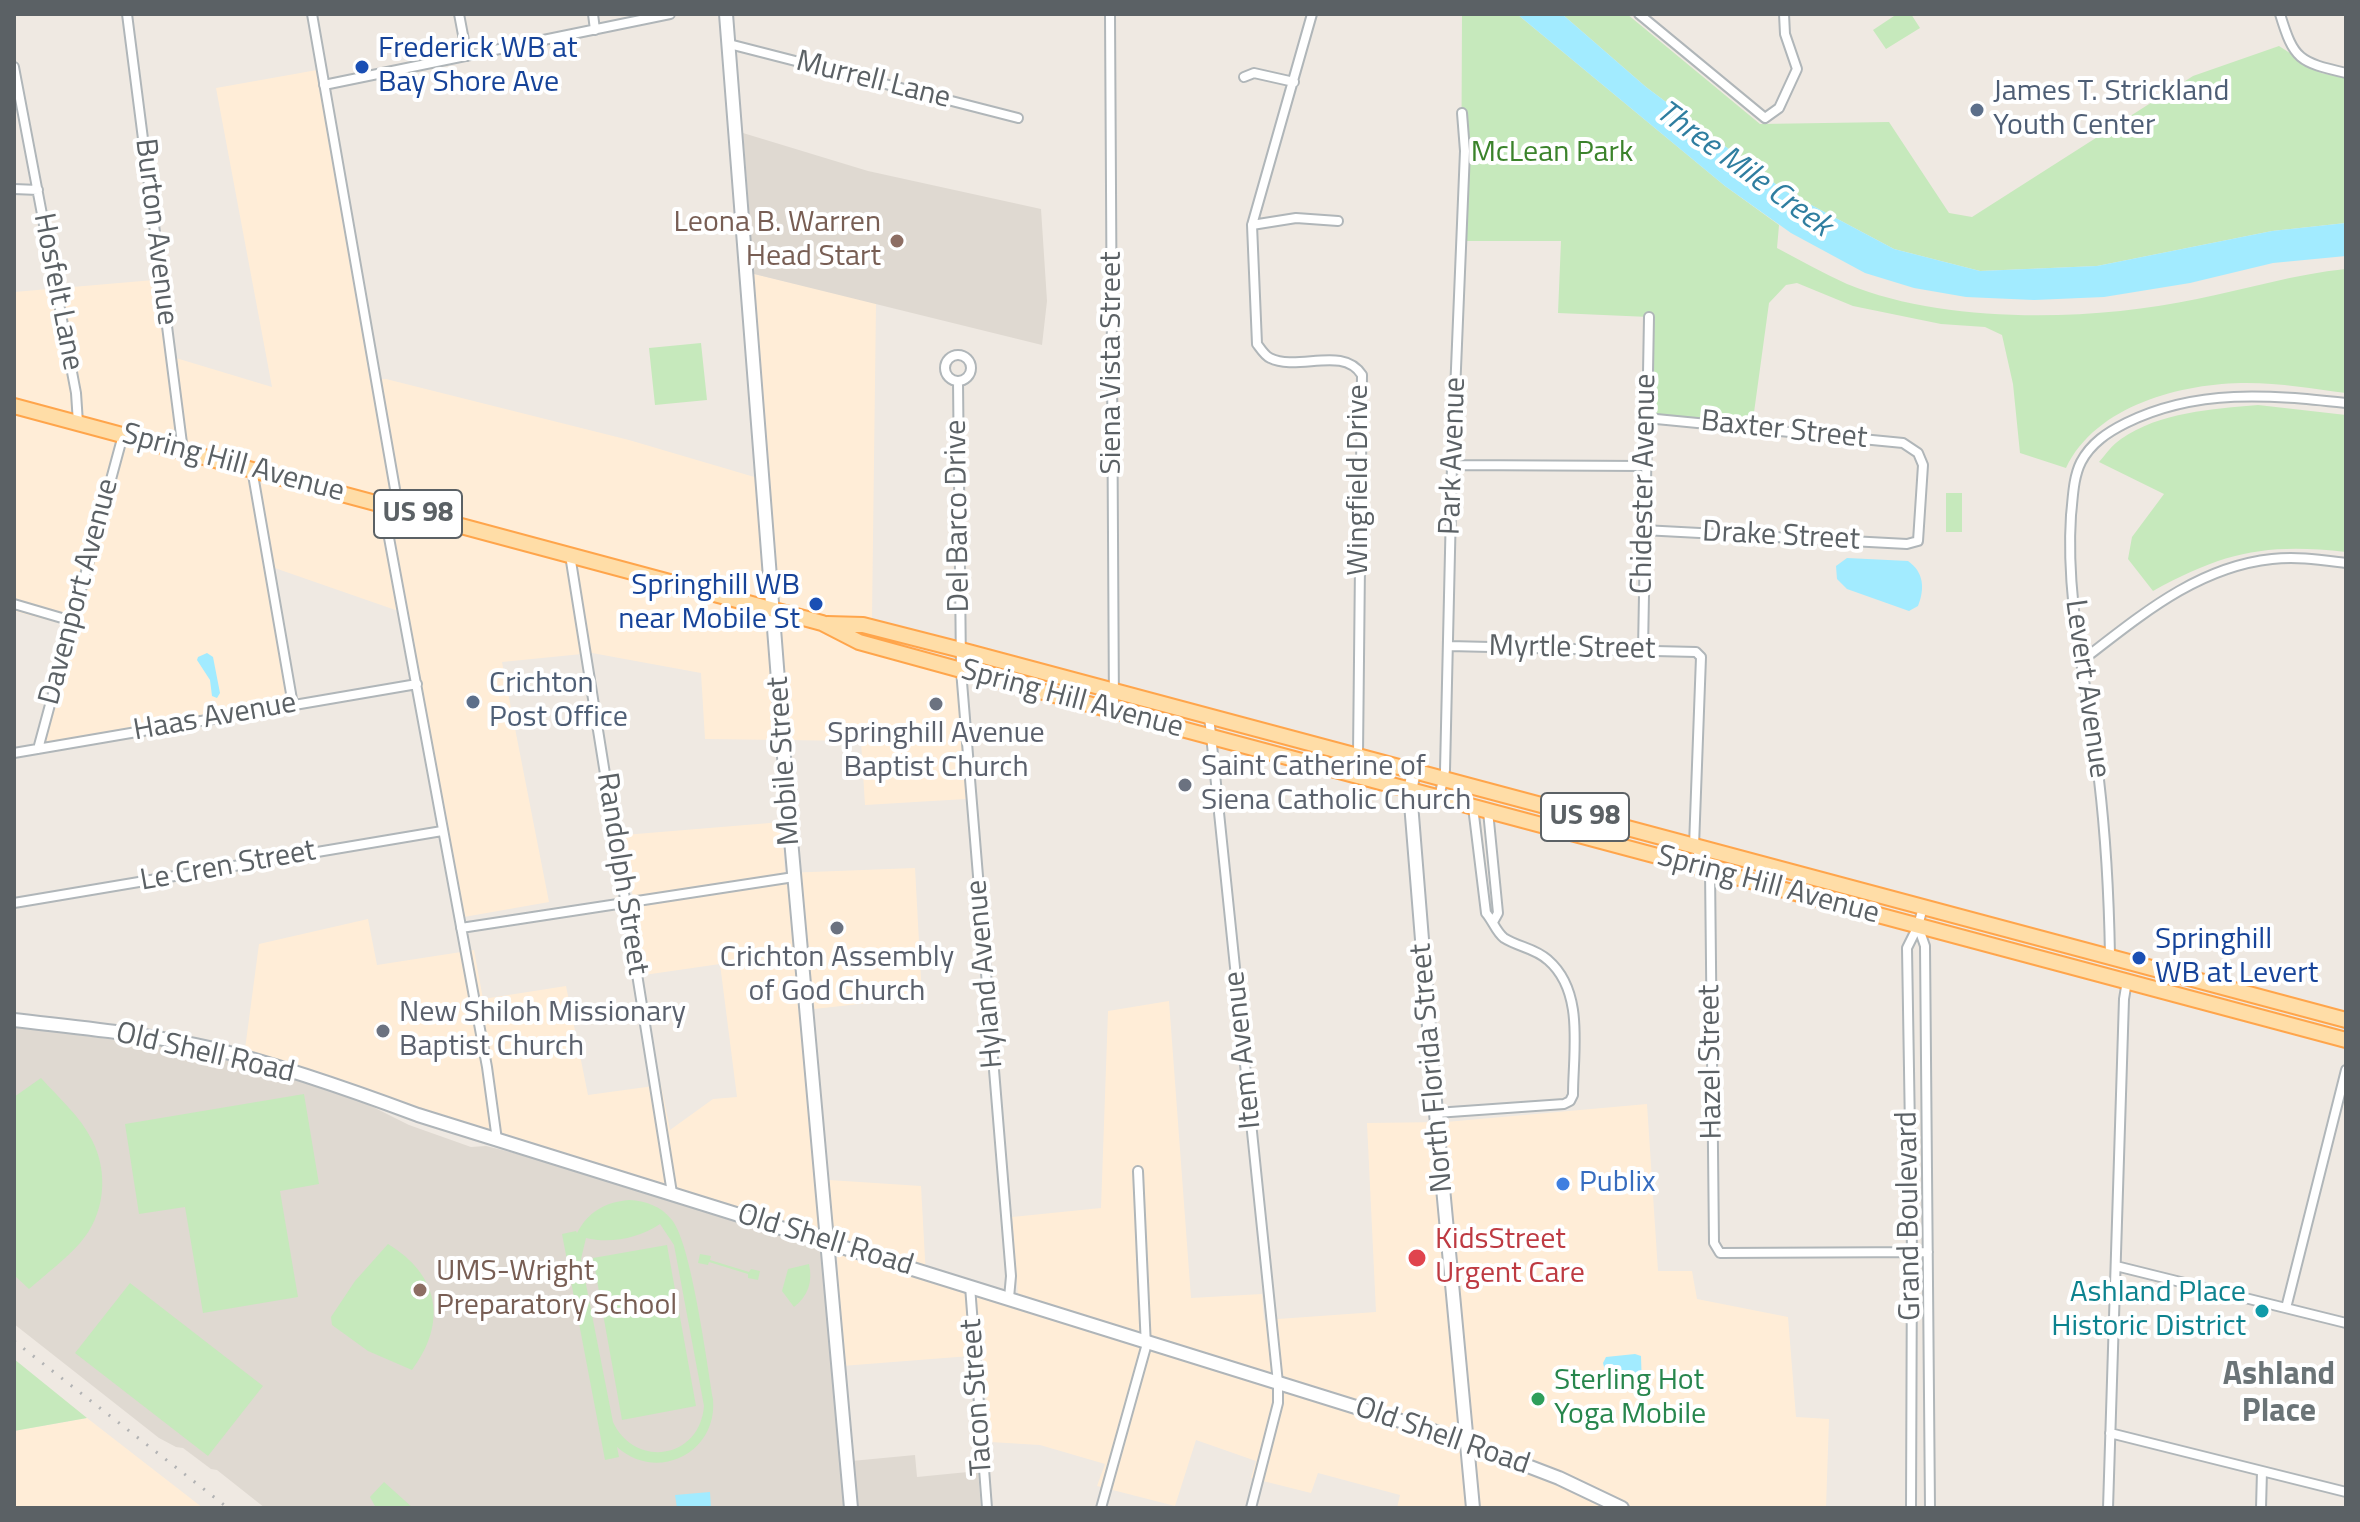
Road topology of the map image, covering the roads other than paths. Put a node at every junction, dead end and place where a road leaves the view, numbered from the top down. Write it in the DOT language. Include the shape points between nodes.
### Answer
graph roads {
  1 [pos="127,14"];
  2 [pos="312,14"];
  3 [pos="459,14"];
  4 [pos="593,14"];
  5 [pos="670,14"];
  6 [pos="726,14"];
  7 [pos="1110,14"];
  8 [pos="1312,14"];
  9 [pos="1639,14"];
  10 [pos="1784,14"];
  11 [pos="2280,14"];
  12 [pos="595,30"];
  13 [pos="729,44"];
  14 [pos="467,56"];
  15 [pos="14,67"];
  16 [pos="2346,73"];
  17 [pos="1244,77"];
  18 [pos="1294,82"];
  19 [pos="324,85"];
  20 [pos="1462,113"];
  21 [pos="1018,118"];
  22 [pos="14,189"];
  23 [pos="38,190"];
  24 [pos="1338,221"];
  25 [pos="1252,225"];
  26 [pos="1649,317"];
  27 [pos="958,381"];
  28 [pos="2346,403"];
  29 [pos="14,406"];
  30 [pos="1646,418"];
  31 [pos="78,423"];
  32 [pos="123,435"];
  33 [pos="183,451"];
  34 [pos="1452,465"];
  35 [pos="1644,466"];
  36 [pos="252,469"];
  37 [pos="392,507"];
  38 [pos="1643,530"];
  39 [pos="1918,541"];
  40 [pos="570,555"];
  41 [pos="2346,563"];
  42 [pos="14,604"];
  43 [pos="774,610"];
  44 [pos="72,621"];
  45 [pos="822,623"];
  46 [pos="1449,646"];
  47 [pos="961,650"];
  48 [pos="1643,650"];
  49 [pos="2080,662"];
  50 [pos="961,670"];
  51 [pos="417,684"];
  52 [pos="1114,691"];
  53 [pos="293,705"];
  54 [pos="1114,711"];
  55 [pos="1209,716"];
  56 [pos="1211,737"];
  57 [pos="38,749"];
  58 [pos="14,753"];
  59 [pos="1358,754"];
  60 [pos="1414,771"];
  61 [pos="1444,779"];
  62 [pos="1410,791"];
  63 [pos="1439,798"];
  64 [pos="1480,809"];
  65 [pos="442,831"];
  66 [pos="1694,846"];
  67 [pos="1710,870"];
  68 [pos="794,877"];
  69 [pos="14,903"];
  70 [pos="626,903"];
  71 [pos="1923,907"];
  72 [pos="1493,922"];
  73 [pos="1918,926"];
  74 [pos="461,928"];
  75 [pos="2110,956"];
  76 [pos="2127,981"];
  77 [pos="14,1020"];
  78 [pos="2346,1020"];
  79 [pos="2346,1040"];
  80 [pos="2346,1070"];
  81 [pos="1436,1113"];
  82 [pos="497,1140"];
  83 [pos="1138,1171"];
  84 [pos="672,1193"];
  85 [pos="827,1242"];
  86 [pos="1912,1252"];
  87 [pos="1928,1252"];
  88 [pos="2116,1266"];
  89 [pos="970,1286"];
  90 [pos="1009,1298"];
  91 [pos="2286,1308"];
  92 [pos="2346,1323"];
  93 [pos="1146,1341"];
  94 [pos="1278,1383"];
  95 [pos="2110,1433"];
  96 [pos="1466,1442"];
  97 [pos="2262,1471"];
  98 [pos="2346,1492"];
  99 [pos="851,1508"];
  100 [pos="987,1508"];
  101 [pos="1101,1508"];
  102 [pos="1251,1508"];
  103 [pos="1473,1508"];
  104 [pos="1622,1508"];
  105 [pos="1911,1508"];
  106 [pos="1930,1508"];
  107 [pos="2108,1508"];
  108 [pos="2261,1508"];
  1 -- 33 [label="street, Burton Avenue"];
  2 -- 19 [label="street"];
  3 -- 14 [label="street"];
  4 -- 12 [label="street"];
  5 -- 12 [label="street"];
  6 -- 13 [label="street, Mobile Street"];
  7 -- 52 [label="street, Siena Vista Street"];
  8 -- 18 [label="street, Wingfield Drive"];
  9 -- 10 [label="street" via="1765,118 1779,108 1797,69"];
  11 -- 16 [label="street" via="2290,47 2299,57"];
  12 -- 14 [label="street"];
  13 -- 21 [label="street, Murrell Lane"];
  13 -- 43 [label="street, Mobile Street"];
  14 -- 19 [label="street"];
  15 -- 23 [label="street, Hosfelt Lane"];
  17 -- 18 [label="street" via="1254,73"];
  18 -- 25 [label="street, Wingfield Drive"];
  19 -- 37 [label="street" via="395,487"];
  20 -- 34 [label="street, Park Avenue" via="1465,151"];
  22 -- 23 [label="street"];
  23 -- 31 [label="street, Hosfelt Lane"];
  24 -- 25 [label="street" via="1296,218"];
  25 -- 59 [label="street, Wingfield Drive" via="1257,344 1268,358 1341,361 1356,366 1362,375"];
  26 -- 30 [label="street, Chidester Avenue"];
  27 -- 47 [label="street, Del Barco Drive"];
  28 -- 49 [label="street, Levert Avenue" via="2248,395 2195,400 2106,433 2081,462 2073,488 2070,555"];
  29 -- 31 [label="main road, Spring Hill Avenue / US 98"];
  30 -- 35 [label="street, Chidester Avenue"];
  30 -- 39 [label="street, Baxter Street" via="1903,443 1918,453 1923,465"];
  31 -- 32 [label="main road, Spring Hill Avenue / US 98"];
  32 -- 33 [label="main road, Spring Hill Avenue / US 98"];
  32 -- 44 [label="street, Davenport Avenue"];
  33 -- 36 [label="main road, Spring Hill Avenue / US 98"];
  34 -- 35 [label="street"];
  34 -- 46 [label="street, Park Avenue"];
  35 -- 38 [label="street, Chidester Avenue"];
  36 -- 37 [label="main road, Spring Hill Avenue / US 98"];
  36 -- 53 [label="street"];
  37 -- 40 [label="main road, Spring Hill Avenue / US 98"];
  37 -- 51 [label="street" via="387,527"];
  38 -- 39 [label="street, Drake Street"];
  38 -- 48 [label="street, Chidester Avenue"];
  40 -- 43 [label="main road, Spring Hill Avenue / US 98"];
  40 -- 70 [label="street, Randolph Street"];
  41 -- 49 [label="street" via="2274,559 2223,570 2163,599"];
  42 -- 44 [label="street"];
  43 -- 45 [label="main road, Spring Hill Avenue / US 98"];
  43 -- 68 [label="street, Mobile Street"];
  44 -- 57 [label="street, Davenport Avenue"];
  45 -- 47 [label="main road, Spring Hill Avenue / US 98" via="863,625"];
  45 -- 50 [label="main road, Spring Hill Avenue / US 98" via="859,642"];
  46 -- 48 [label="street, Myrtle Street"];
  46 -- 61 [label="street, Park Avenue"];
  47 -- 50 [label="street, Hyland Avenue"];
  47 -- 52 [label="main road, Spring Hill Avenue / US 98"];
  48 -- 66 [label="street, Myrtle Street" via="1696,652 1701,657"];
  49 -- 75 [label="street, Levert Avenue" via="2100,791"];
  50 -- 54 [label="main road, Spring Hill Avenue / US 98"];
  50 -- 90 [label="street, Hyland Avenue"];
  51 -- 53 [label="street, Haas Avenue"];
  51 -- 65 [label="street"];
  52 -- 54 [label="street, Siena Vista Street"];
  52 -- 55 [label="main road, Spring Hill Avenue / US 98"];
  53 -- 57 [label="street, Haas Avenue"];
  54 -- 56 [label="main road, Spring Hill Avenue / US 98"];
  55 -- 56 [label="street, Item Avenue"];
  55 -- 59 [label="main road, Spring Hill Avenue / US 98"];
  56 -- 62 [label="main road, Spring Hill Avenue / US 98"];
  56 -- 94 [label="street, Item Avenue"];
  57 -- 58 [label="street, Haas Avenue"];
  59 -- 60 [label="main road, Spring Hill Avenue / US 98"];
  60 -- 61 [label="main road, Spring Hill Avenue / US 98"];
  60 -- 62 [label="street, North Florida Street"];
  61 -- 63 [label="street, Park Avenue"];
  61 -- 66 [label="main road, Spring Hill Avenue / US 98"];
  62 -- 63 [label="main road, Spring Hill Avenue / US 98"];
  62 -- 81 [label="street, North Florida Street"];
  63 -- 64 [label="main road, Spring Hill Avenue / US 98"];
  64 -- 67 [label="main road, Spring Hill Avenue / US 98"];
  64 -- 72 [label="street" via="1486,913"];
  64 -- 72 [label="street" via="1498,913"];
  65 -- 69 [label="street, Le Cren Street"];
  65 -- 74 [label="street"];
  66 -- 67 [label="street"];
  66 -- 71 [label="main road, Spring Hill Avenue / US 98"];
  67 -- 73 [label="main road, Spring Hill Avenue / US 98"];
  67 -- 86 [label="street, Hazel Street" via="1714,1243 1720,1253"];
  68 -- 70 [label="street"];
  68 -- 85 [label="street, Mobile Street"];
  70 -- 74 [label="street"];
  70 -- 84 [label="street, Randolph Street"];
  71 -- 73 [label="street, Grand Boulevard"];
  71 -- 75 [label="main road, Spring Hill Avenue / US 98"];
  72 -- 81 [label="street" via="1506,939 1546,957 1566,983 1573,1015 1573,1095 1564,1104"];
  73 -- 76 [label="main road, Spring Hill Avenue / US 98"];
  73 -- 86 [label="street, Grand Boulevard" via="1907,948"];
  73 -- 87 [label="street, Grand Boulevard" via="1925,946"];
  74 -- 82 [label="street"];
  75 -- 78 [label="main road, Spring Hill Avenue / US 98"];
  76 -- 79 [label="main road, Spring Hill Avenue / US 98"];
  76 -- 88 [label="street"];
  77 -- 82 [label="street, Old Shell Road" via="214,1049"];
  80 -- 91 [label="street"];
  81 -- 96 [label="street, North Florida Street"];
  82 -- 84 [label="street, Old Shell Road"];
  83 -- 93 [label="street"];
  84 -- 85 [label="street, Old Shell Road"];
  85 -- 89 [label="street, Old Shell Road"];
  85 -- 99 [label="street, Mobile Street"];
  86 -- 87 [label="street"];
  86 -- 105 [label="street, Grand Boulevard"];
  87 -- 106 [label="street, Grand Boulevard"];
  88 -- 91 [label="street"];
  88 -- 95 [label="street"];
  89 -- 90 [label="street, Old Shell Road"];
  89 -- 100 [label="street, Tacon Street"];
  90 -- 93 [label="street, Old Shell Road"];
  91 -- 92 [label="street"];
  93 -- 94 [label="street, Old Shell Road"];
  93 -- 101 [label="street"];
  94 -- 96 [label="street, Old Shell Road"];
  94 -- 102 [label="street, Item Avenue" via="1278,1403"];
  95 -- 97 [label="street"];
  95 -- 107 [label="street"];
  96 -- 103 [label="street, North Florida Street"];
  96 -- 104 [label="street, Old Shell Road"];
  97 -- 98 [label="street"];
  97 -- 108 [label="street"];
}
